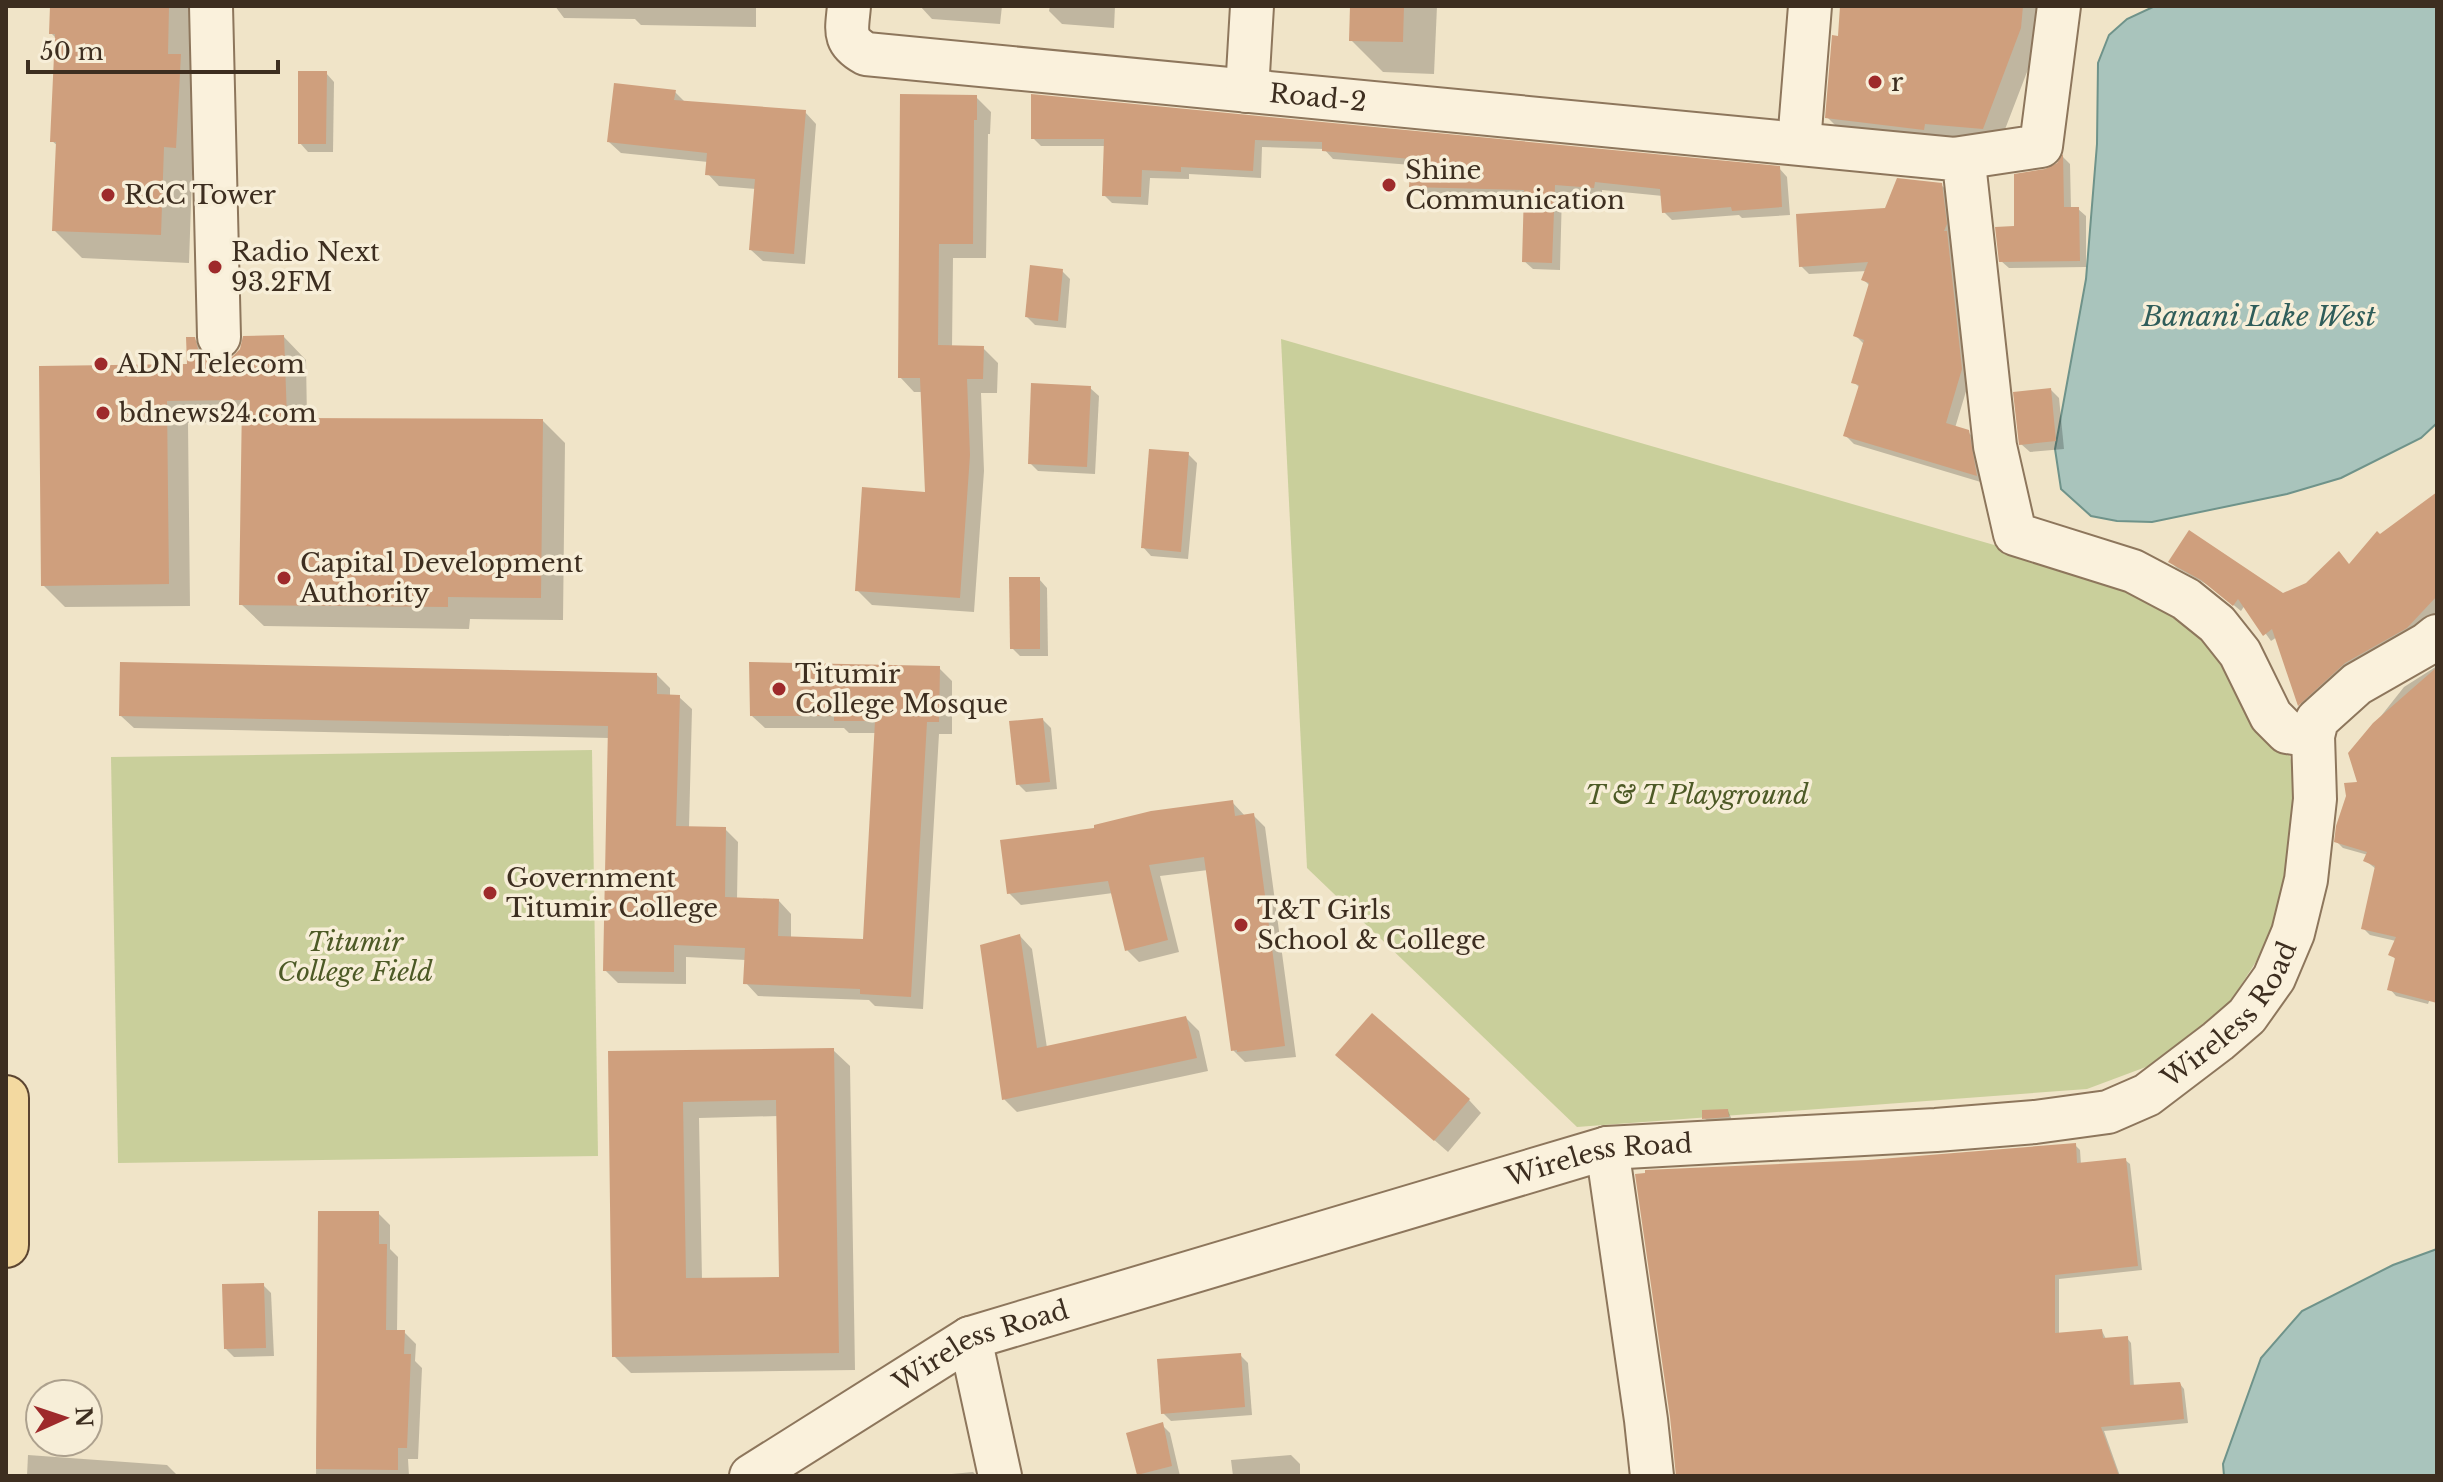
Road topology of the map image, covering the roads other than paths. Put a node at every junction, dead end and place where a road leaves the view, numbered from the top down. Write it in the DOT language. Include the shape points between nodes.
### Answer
graph roads {
  1 [pos="211,6"];
  2 [pos="1252,6"];
  3 [pos="1810,6"];
  4 [pos="2059,6"];
  5 [pos="848,21"];
  6 [pos="1247,91"];
  7 [pos="1799,143"];
  8 [pos="1954,159"];
  9 [pos="219,337"];
  10 [pos="2437,636"];
  11 [pos="2313,736"];
  12 [pos="6,1098"];
  13 [pos="1607,1148"];
  14 [pos="6,1188"];
  15 [pos="6,1245"];
  16 [pos="970,1338"];
  17 [pos="751,1476"];
  18 [pos="1000,1476"];
  19 [pos="1652,1476"];
  1 -- 9 [label="street"];
  2 -- 6 [label="street"];
  3 -- 7 [label="street"];
  4 -- 8 [label="street, Road-2" via="2041,146"];
  5 -- 6 [label="street, Road-2" via="853,47 866,54"];
  6 -- 7 [label="street, Road-2"];
  7 -- 8 [label="street, Road-2"];
  8 -- 11 [label="street" via="1965,172 1995,446 2015,534 2133,571 2186,599 2217,624 2240,653 2271,716 2287,732"];
  10 -- 11 [label="street" via="2357,684 2317,720"];
  11 -- 13 [label="street, Wireless Road" via="2315,799 2306,880 2293,933 2274,978 2247,1016 2147,1095 2108,1112 2035,1122"];
  12 -- 14 [label="main road"];
  13 -- 16 [label="street, Wireless Road"];
  13 -- 19 [label="street"];
  14 -- 15 [label="main road"];
  16 -- 17 [label="street, Wireless Road"];
  16 -- 18 [label="street"];
}
